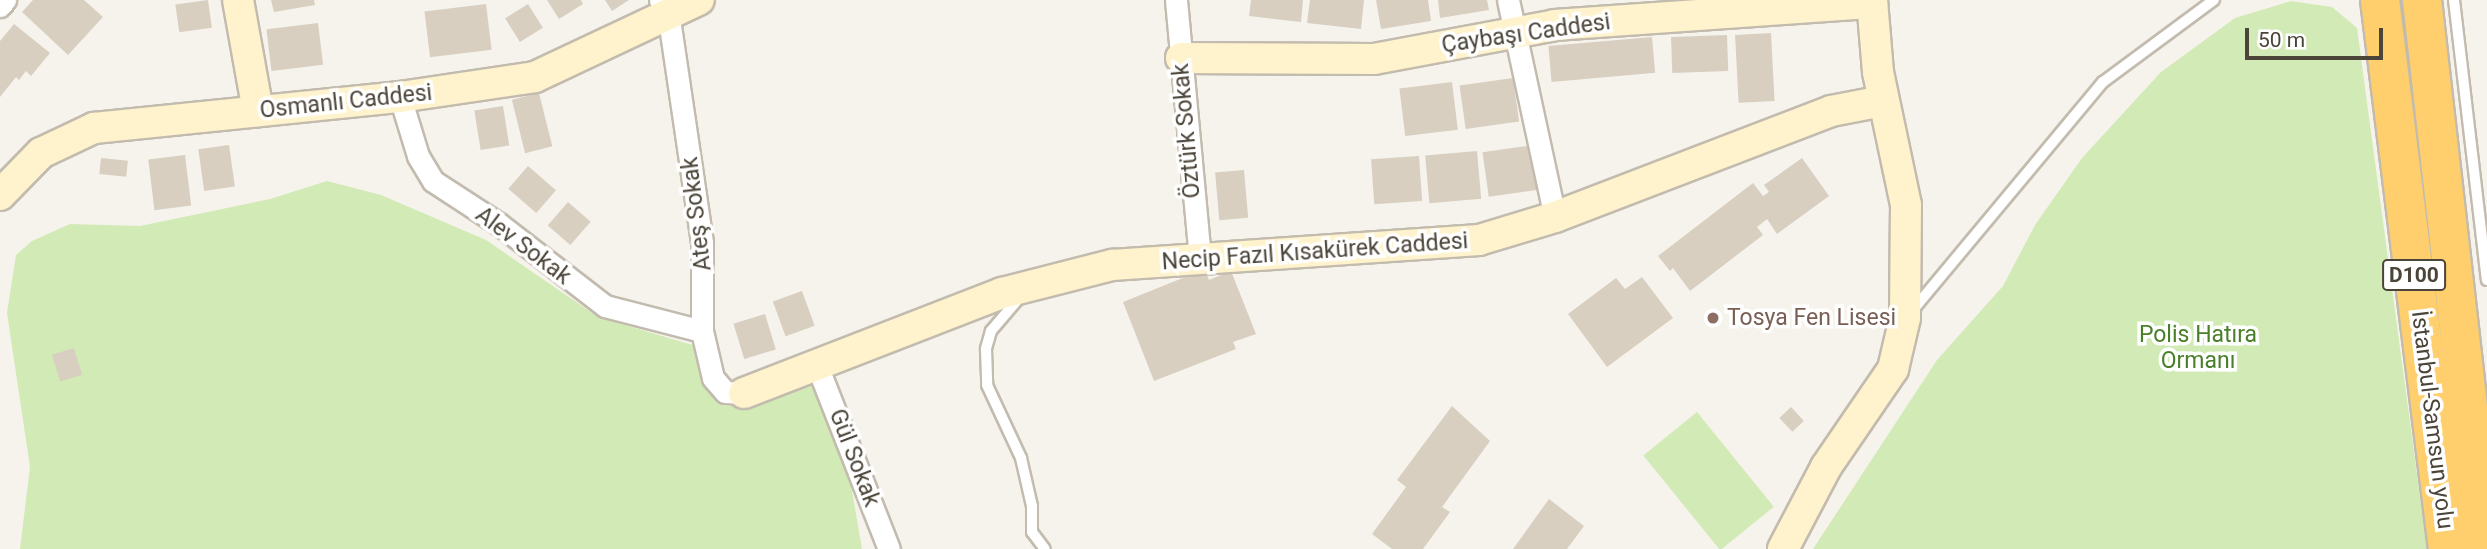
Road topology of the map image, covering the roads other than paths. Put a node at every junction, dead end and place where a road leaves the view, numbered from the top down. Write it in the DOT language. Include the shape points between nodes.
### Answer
graph roads {
  1 [pos="5,0"];
  2 [pos="238,0"];
  3 [pos="699,0"];
  4 [pos="1176,0"];
  5 [pos="1508,0"];
  6 [pos="2214,0"];
  7 [pos="2380,0"];
  8 [pos="2422,0"];
  9 [pos="2454,0"];
  10 [pos="1872,2"];
  11 [pos="0,6"];
  12 [pos="664,6"];
  13 [pos="1516,31"];
  14 [pos="1181,58"];
  15 [pos="400,97"];
  16 [pos="1883,101"];
  17 [pos="258,111"];
  18 [pos="4,182"];
  19 [pos="1555,217"];
  20 [pos="1200,261"];
  21 [pos="2487,281"];
  22 [pos="1030,286"];
  23 [pos="1905,318"];
  24 [pos="702,331"];
  25 [pos="818,368"];
  26 [pos="744,393"];
  27 [pos="889,549"];
  28 [pos="1045,549"];
  29 [pos="1783,549"];
  30 [pos="2448,549"];
  31 [pos="2484,549"];
  1 -- 11 [label="street"];
  2 -- 17 [label="street"];
  3 -- 12 [label="street, Osmanlı Caddesi"];
  4 -- 14 [label="street, Öztürk Sokak"];
  5 -- 13 [label="street"];
  6 -- 23 [label="lane" via="2102,82"];
  7 -- 30 [label="highway, İstanbul-Samsun yolu / D100"];
  8 -- 31 [label="highway, İstanbul-Samsun yolu / D100"];
  9 -- 21 [label="lane"];
  10 -- 13 [label="street, Çaybaşı Caddesi"];
  10 -- 16 [label="street"];
  12 -- 15 [label="street, Osmanlı Caddesi" via="535,77"];
  12 -- 24 [label="street, Ateş Sokak" via="702,243"];
  13 -- 14 [label="street, Çaybaşı Caddesi" via="1362,60"];
  13 -- 19 [label="street"];
  14 -- 20 [label="street, Öztürk Sokak"];
  15 -- 17 [label="street, Osmanlı Caddesi"];
  15 -- 24 [label="street, Alev Sokak" via="418,156 433,181 499,224 605,306"];
  16 -- 19 [label="street, Necip Fazıl Kısakürek Caddesi" via="1831,111"];
  16 -- 23 [label="street" via="1906,205"];
  17 -- 18 [label="street, Osmanlı Caddesi" via="94,128 57,143"];
  19 -- 20 [label="street, Necip Fazıl Kısakürek Caddesi" via="1479,240"];
  20 -- 22 [label="street, Necip Fazıl Kısakürek Caddesi" via="1112,265"];
  22 -- 25 [label="street, Necip Fazıl Kısakürek Caddesi"];
  22 -- 28 [label="lane" via="991,331 986,367 991,398 1021,457 1032,506 1032,532"];
  23 -- 29 [label="street" via="1893,369 1826,467"];
  24 -- 26 [label="street, Ateş Sokak" via="713,378 724,392"];
  25 -- 26 [label="street, Necip Fazıl Kısakürek Caddesi"];
  25 -- 27 [label="street, Gül Sokak"];
}
